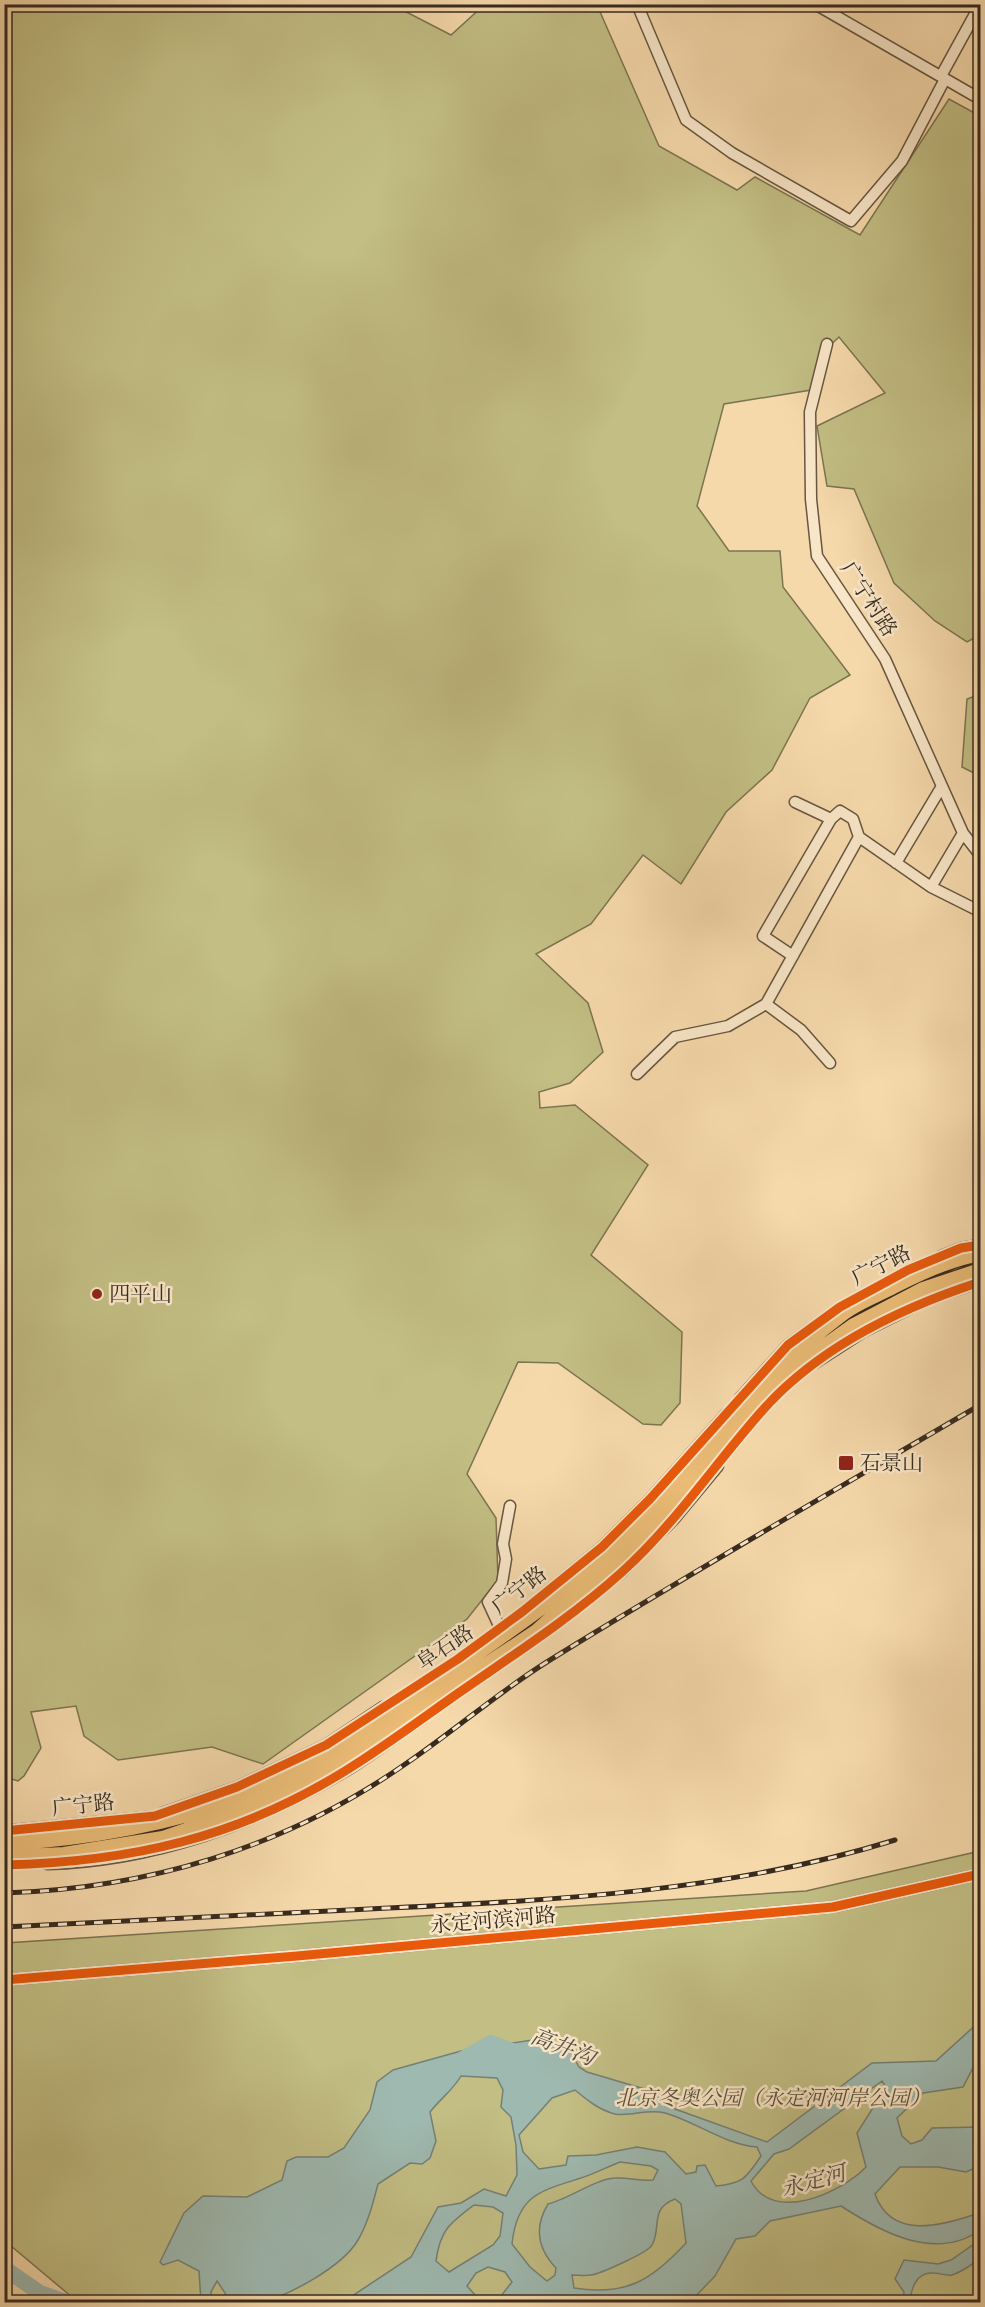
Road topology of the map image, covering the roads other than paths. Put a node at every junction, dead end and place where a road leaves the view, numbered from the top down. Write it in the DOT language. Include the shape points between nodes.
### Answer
graph roads {
  1 [pos="637,4"];
  2 [pos="814,4"];
  3 [pos="981,5"];
  4 [pos="943,78"];
  5 [pos="981,99"];
  6 [pos="826,344"];
  7 [pos="942,786"];
  8 [pos="795,802"];
  9 [pos="831,819"];
  10 [pos="963,833"];
  11 [pos="859,837"];
  12 [pos="981,855"];
  13 [pos="896,863"];
  14 [pos="931,887"];
  15 [pos="981,904"];
  16 [pos="793,956"];
  17 [pos="766,1004"];
  18 [pos="830,1063"];
  19 [pos="637,1074"];
  20 [pos="981,1245"];
  21 [pos="981,1253"];
  22 [pos="981,1271"];
  23 [pos="981,1282"];
  24 [pos="510,1506"];
  25 [pos="500,1628"];
  26 [pos="4,1831"];
  27 [pos="4,1843"];
  28 [pos="4,1858"];
  29 [pos="4,1865"];
  30 [pos="981,1874"];
  31 [pos="4,1980"];
  1 -- 4 [label="street" via="686,120 732,153 851,221 902,161"];
  2 -- 4 [label="street"];
  3 -- 4 [label="street"];
  4 -- 5 [label="street"];
  6 -- 7 [label="street, 广宁村路" via="810,412 811,500 817,556 885,659"];
  7 -- 10 [label="street, 广宁村路"];
  7 -- 13 [label="street"];
  8 -- 9 [label="street"];
  9 -- 11 [label="street" via="840,811 853,819"];
  9 -- 16 [label="street" via="763,936"];
  10 -- 12 [label="street, 广宁村路"];
  10 -- 14 [label="street"];
  11 -- 13 [label="street"];
  11 -- 16 [label="street"];
  13 -- 14 [label="street"];
  14 -- 15 [label="street" via="975,909"];
  16 -- 17 [label="street"];
  17 -- 18 [label="street" via="801,1030"];
  17 -- 19 [label="street" via="728,1026 675,1037"];
  20 -- 25 [label="street, 广宁路" via="961,1248 908,1270 840,1307 788,1346 650,1499 602,1546"];
  21 -- 27 [label="highway, 阜石路" via="965,1255 913,1275 844,1312 794,1352 747,1400 658,1504 606,1555 528,1618 329,1753 243,1796 157,1822 62,1839"];
  22 -- 28 [label="highway, 阜石路" via="923,1290 854,1326 804,1362 668,1510 537,1632 337,1765 249,1809 162,1839 64,1856"];
  23 -- 29 [label="street" via="929,1299 863,1332 814,1364 761,1412 674,1519 622,1572 542,1635 344,1772 255,1818 171,1847 70,1863"];
  24 -- 25 [label="street" via="503,1544 506,1559 502,1583 488,1602"];
  25 -- 26 [label="street, 广宁路" via="326,1745 237,1787 155,1816"];
  30 -- 31 [label="street, 永定河滨河路" via="833,1907"];
}
